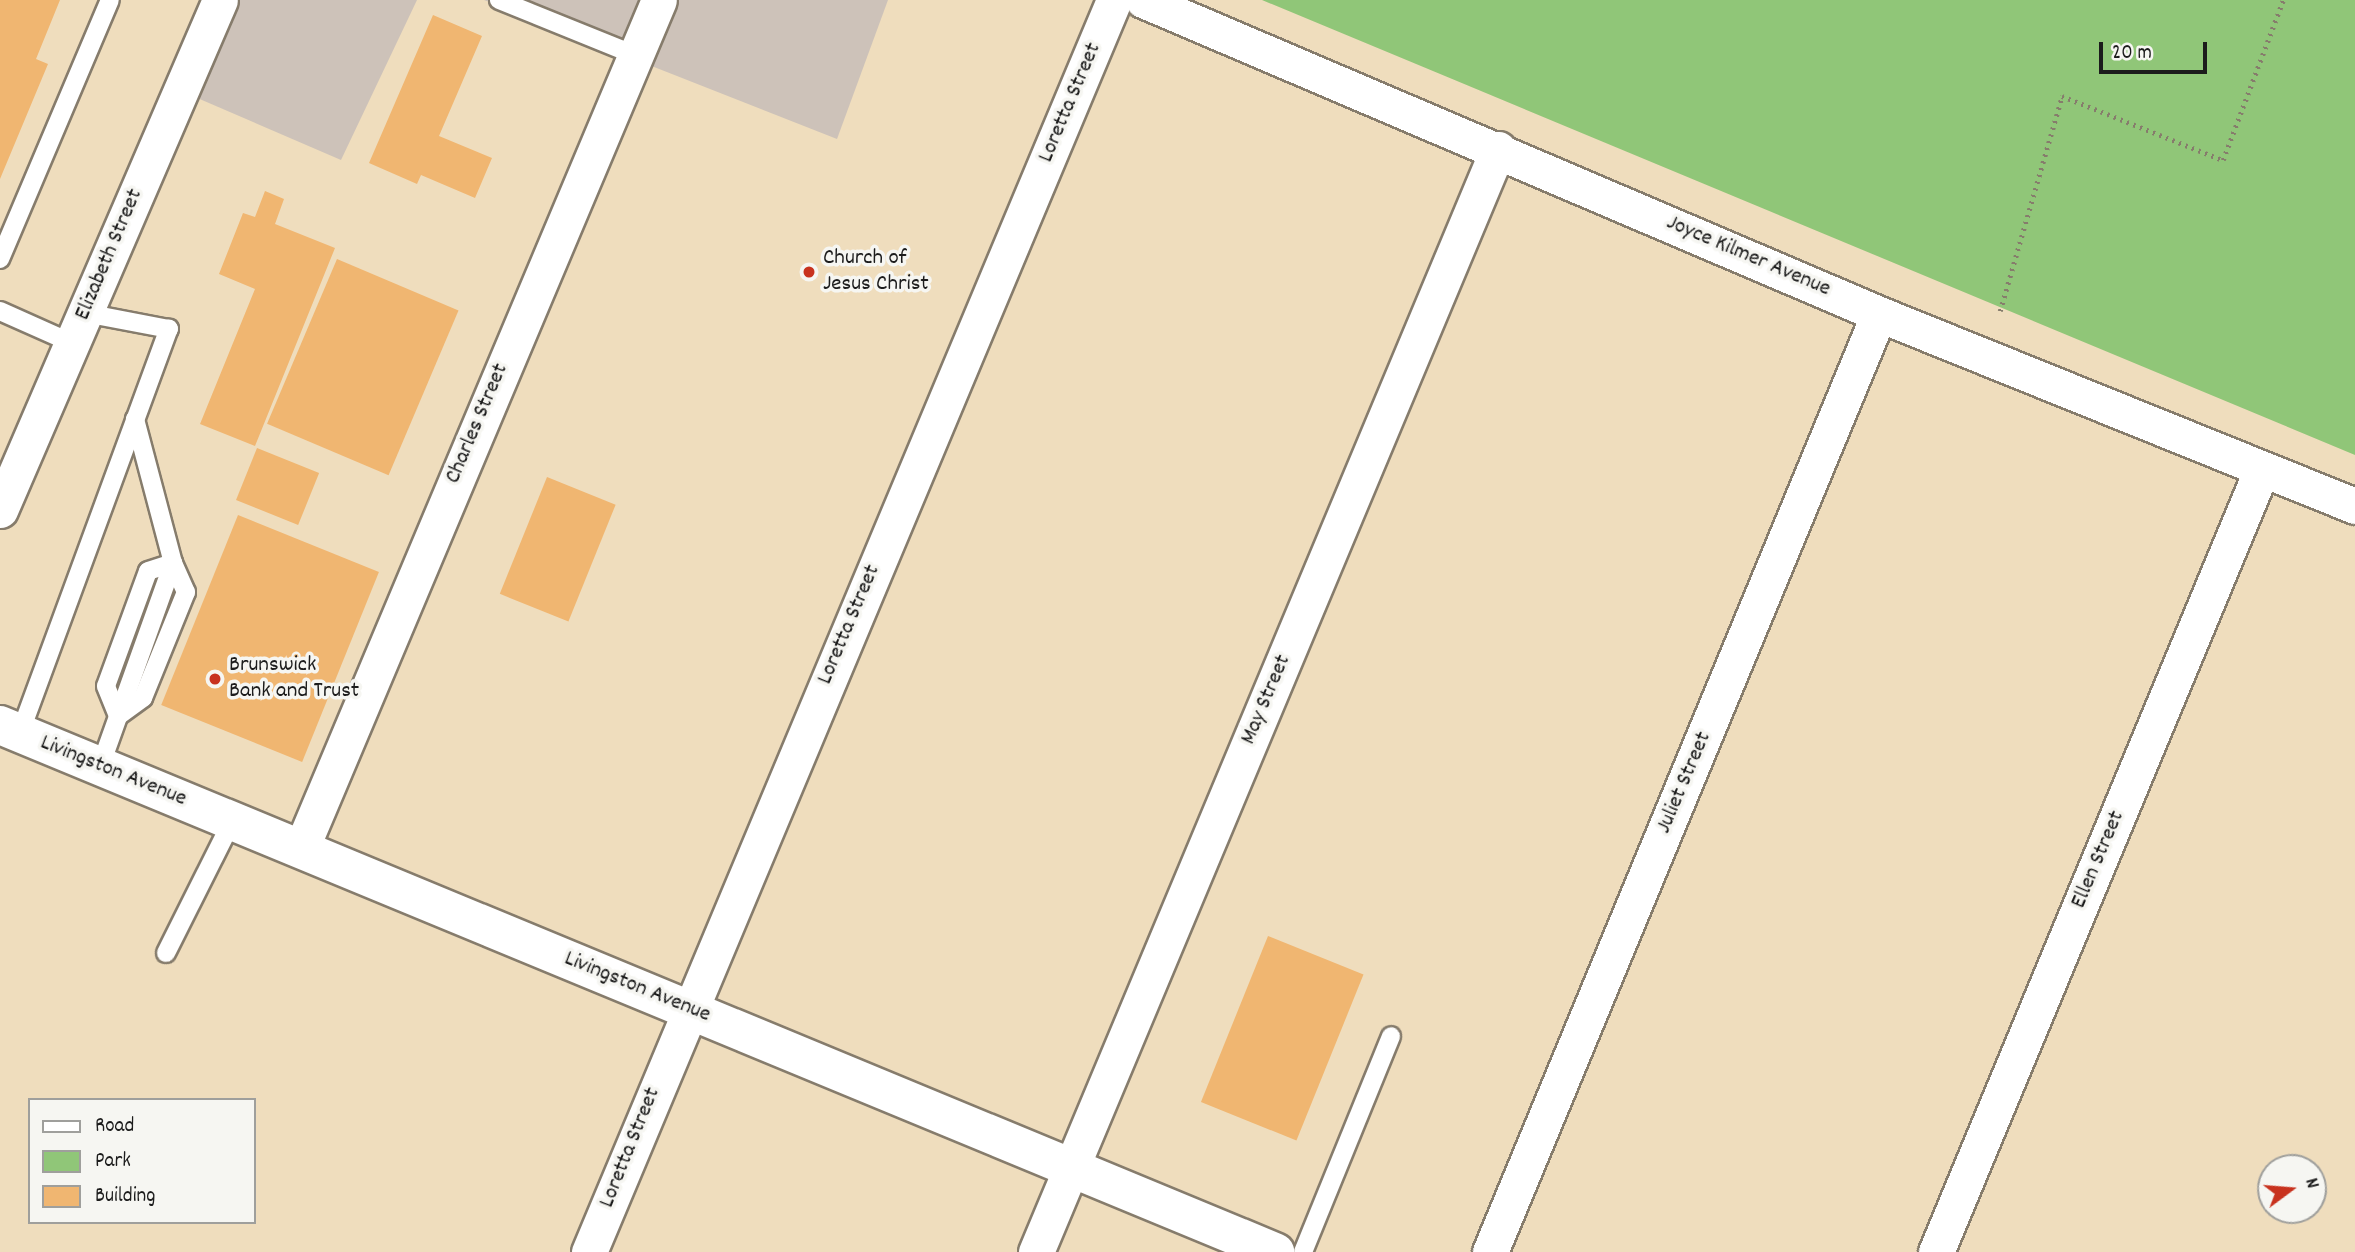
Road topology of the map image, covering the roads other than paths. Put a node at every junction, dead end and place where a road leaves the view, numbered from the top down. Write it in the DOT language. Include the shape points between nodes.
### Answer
graph roads {
  1 [pos="110,0"];
  2 [pos="499,0"];
  3 [pos="659,0"];
  4 [pos="1114,0"];
  5 [pos="1143,0"];
  6 [pos="212,3"];
  7 [pos="635,55"];
  8 [pos="1497,149"];
  9 [pos="0,259"];
  10 [pos="0,311"];
  11 [pos="1879,314"];
  12 [pos="78,328"];
  13 [pos="135,419"];
  14 [pos="2262,468"];
  15 [pos="2355,506"];
  16 [pos="0,510"];
  17 [pos="10,729"];
  18 [pos="100,767"];
  19 [pos="232,821"];
  20 [pos="301,849"];
  21 [pos="166,953"];
  22 [pos="688,1010"];
  23 [pos="1391,1036"];
  24 [pos="1073,1169"];
  25 [pos="589,1252"];
  26 [pos="1036,1252"];
  27 [pos="1275,1252"];
  28 [pos="1303,1252"];
  29 [pos="1490,1252"];
  30 [pos="1936,1252"];
  1 -- 9 [label="lane"];
  2 -- 7 [label="lane"];
  3 -- 7 [label="street, Charles Street"];
  4 -- 22 [label="street, Loretta Street"];
  5 -- 8 [label="street, Joyce Kilmer Avenue"];
  6 -- 12 [label="street, Elizabeth Street"];
  7 -- 20 [label="street, Charles Street"];
  8 -- 11 [label="street, Joyce Kilmer Avenue"];
  8 -- 24 [label="street, May Street"];
  10 -- 12 [label="lane"];
  11 -- 14 [label="street, Joyce Kilmer Avenue"];
  11 -- 29 [label="street, Juliet Street"];
  12 -- 13 [label="lane" via="169,329"];
  12 -- 16 [label="street, Elizabeth Street"];
  13 -- 17 [label="lane"];
  13 -- 18 [label="lane" via="173,563"];
  14 -- 15 [label="street, Joyce Kilmer Avenue"];
  14 -- 30 [label="street, Ellen Street"];
  17 -- 18 [label="main road, Livingston Avenue"];
  18 -- 19 [label="main road, Livingston Avenue"];
  19 -- 20 [label="main road, Livingston Avenue"];
  19 -- 21 [label="lane"];
  20 -- 22 [label="main road, Livingston Avenue"];
  22 -- 24 [label="main road, Livingston Avenue"];
  22 -- 25 [label="street, Loretta Street"];
  23 -- 28 [label="lane"];
  24 -- 26 [label="street, May Street"];
  24 -- 27 [label="main road, Livingston Avenue"];
}
